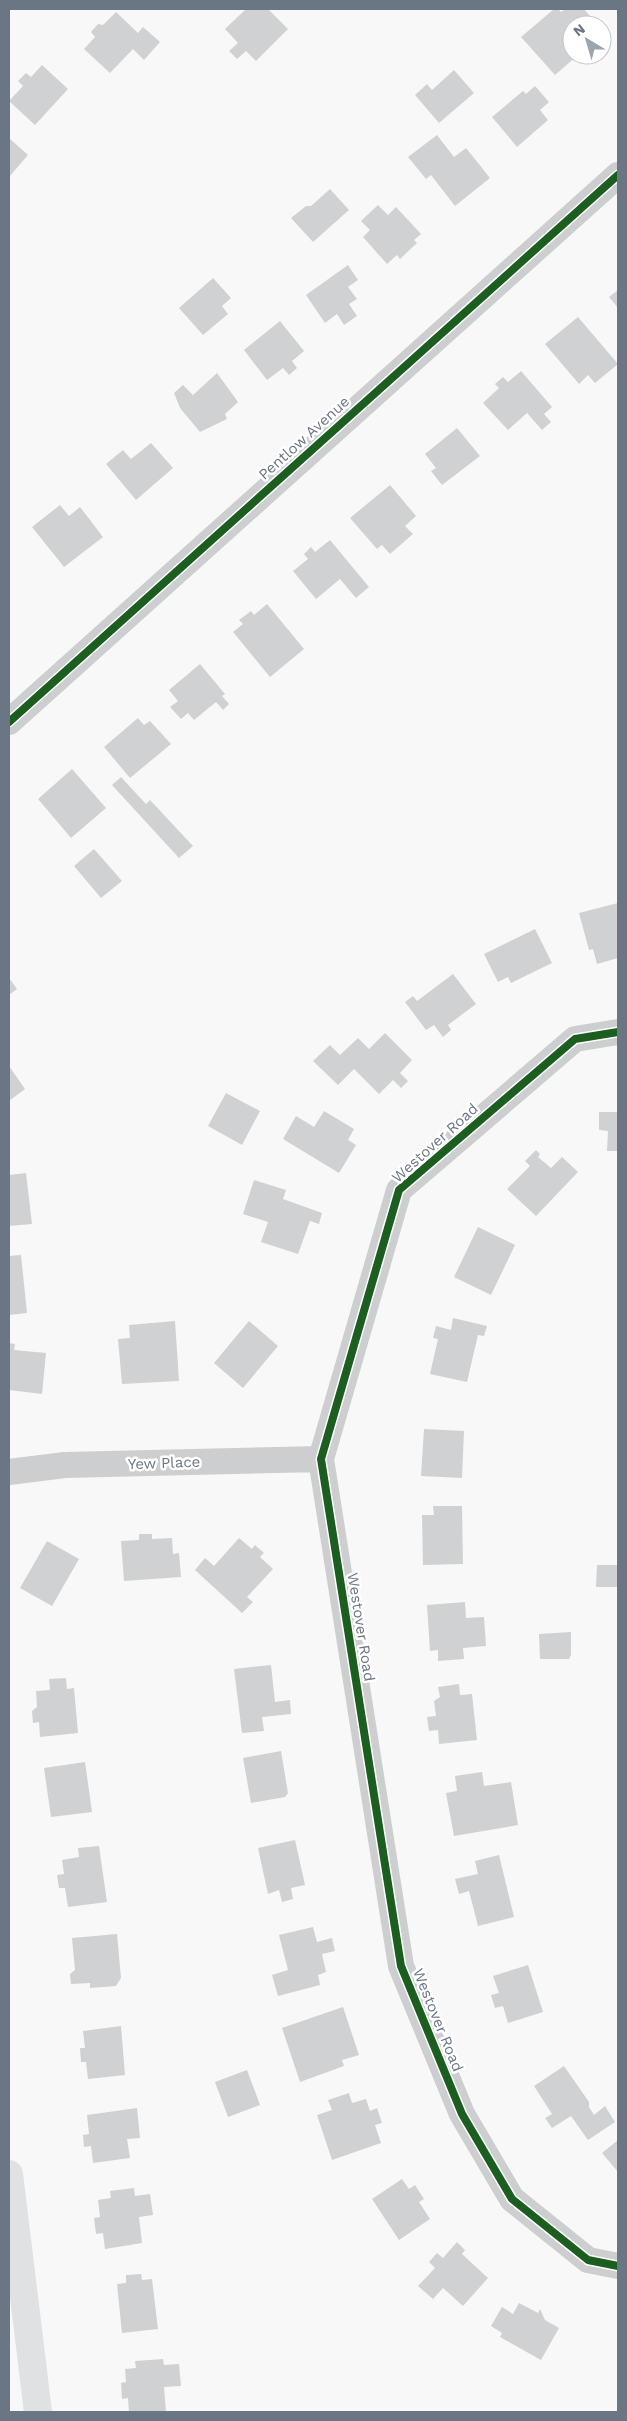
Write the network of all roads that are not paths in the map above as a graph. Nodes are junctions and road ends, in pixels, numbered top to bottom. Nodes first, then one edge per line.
1 (618, 174) edge
2 (9, 722) edge
3 (618, 1032) edge
4 (321, 1458) junction
5 (9, 1472) edge
6 (9, 2174) edge
7 (618, 2266) edge
8 (38, 2412) edge

1 - 2 street, Pentlow Avenue
3 - 4 street, Westover Road
4 - 5 street, Yew Place
4 - 7 street, Westover Road
6 - 8 main road

